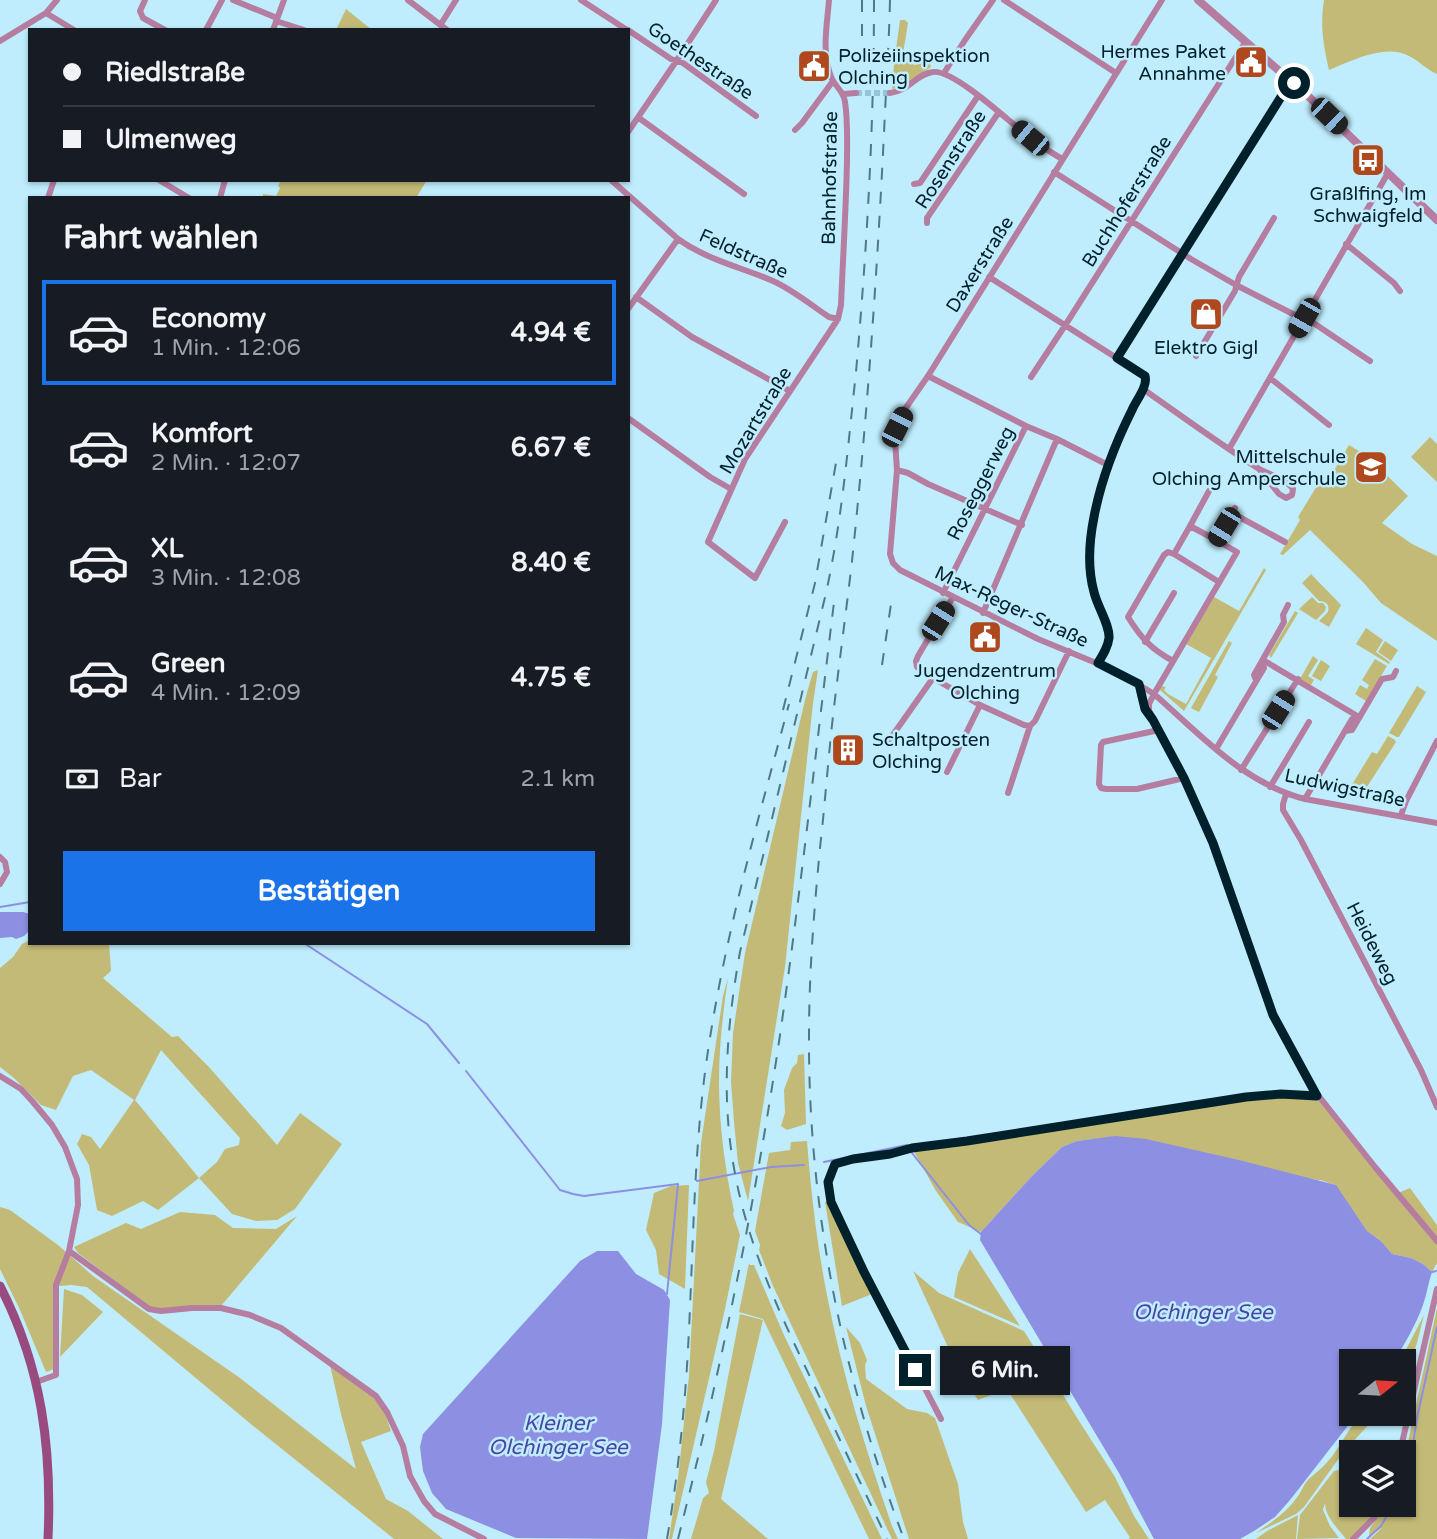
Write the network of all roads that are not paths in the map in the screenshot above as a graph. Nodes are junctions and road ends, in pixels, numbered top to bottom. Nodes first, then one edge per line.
1 (57, 0) edge
2 (145, 0) edge
3 (222, 0) edge
4 (233, 0) edge
5 (284, 0) edge
6 (408, 0) edge
7 (456, 0) edge
8 (581, 0) edge
9 (716, 0) edge
10 (829, 0) edge
11 (993, 0) edge
12 (1004, 0) edge
13 (1162, 0) edge
14 (1198, 0) edge
15 (46, 13) junction
16 (277, 20) junction
17 (441, 24) junction
18 (71, 28) edge
19 (161, 28) edge
20 (207, 28) edge
21 (274, 28) edge
22 (299, 28) edge
23 (445, 28) edge
24 (625, 28) edge
25 (630, 31) edge
26 (0, 41) edge
27 (1245, 41) junction
28 (677, 60) junction
29 (944, 73) junction
30 (1116, 73) junction
31 (832, 80) junction
32 (1291, 81) junction
33 (856, 93) tunnel mouth
34 (890, 93) tunnel mouth
35 (843, 94) junction
36 (978, 96) junction
37 (999, 112) junction
38 (756, 116) dead end
39 (639, 118) junction
40 (630, 129) edge
41 (795, 130) dead end
42 (1062, 159) junction
43 (1054, 172) junction
44 (1388, 173) junction
45 (162, 182) edge
46 (613, 182) edge
47 (914, 184) dead end
48 (744, 194) dead end
49 (185, 196) edge
50 (629, 196) edge
51 (630, 197) edge
52 (1274, 218) dead end
53 (1437, 220) edge
54 (1130, 221) junction
55 (927, 223) dead end
56 (678, 239) junction
57 (1346, 244) junction
58 (1182, 254) junction
59 (989, 277) junction
60 (1236, 285) junction
61 (1400, 291) dead end
62 (636, 297) junction
63 (630, 306) edge
64 (1304, 318) junction
65 (838, 319) junction
66 (1066, 325) junction
67 (1196, 356) dead end
68 (1117, 358) junction
69 (1370, 361) dead end
70 (928, 376) junction
71 (1031, 377) dead end
72 (1270, 378) junction
73 (1145, 385) junction
74 (790, 391) junction
75 (630, 419) edge
76 (1329, 425) dead end
77 (1026, 426) junction
78 (1057, 439) junction
79 (1229, 449) junction
80 (1108, 465) junction
81 (1259, 469) junction
82 (897, 470) junction
83 (731, 489) junction
84 (1209, 491) dead end
85 (984, 509) junction
86 (785, 522) dead end
87 (1022, 525) junction
88 (1190, 526) junction
89 (1216, 540) junction
90 (1285, 542) dead end
91 (1174, 554) junction
92 (894, 566) joint
93 (1219, 582) junction
94 (943, 593) junction
95 (1174, 593) dead end
96 (953, 597) junction
97 (1288, 604) dead end
98 (984, 613) junction
99 (1145, 642) junction
100 (1069, 651) junction
101 (1173, 661) junction
102 (1263, 661) junction
103 (1098, 663) junction
104 (1396, 671) dead end
105 (933, 678) junction
106 (1298, 679) junction
107 (1139, 684) junction
108 (1154, 694) junction
109 (980, 705) junction
110 (1358, 718) junction
111 (1153, 720) junction
112 (1309, 722) dead end
113 (1030, 726) junction
114 (1159, 730) junction
115 (890, 739) dead end
116 (1437, 741) edge
117 (1216, 749) junction
118 (1241, 770) junction
119 (947, 772) dead end
120 (1184, 778) junction
121 (1270, 787) junction
122 (1008, 793) dead end
123 (1286, 794) junction
124 (1305, 799) junction
125 (1401, 815) junction
126 (1436, 820) edge
127 (0, 857) edge
128 (0, 884) edge
129 (0, 1076) edge
130 (1317, 1096) junction
131 (1437, 1107) edge
132 (1437, 1241) edge
133 (69, 1251) junction
134 (1, 1289) edge
135 (1437, 1289) edge
136 (36, 1382) junction
137 (941, 1419) dead end
138 (1403, 1440) edge
139 (1375, 1517) edge
140 (48, 1539) edge
141 (484, 1539) edge
142 (1353, 1539) edge

1 - 15 street
2 - 19 street
3 - 20 street
4 - 16 street
5 - 16 street
6 - 17 street
7 - 17 street
8 - 24 street, Goethestraße
9 - 28 street
10 - 31 street, Bahnhofstraße
11 - 29 street
12 - 30 street
13 - 30 street, Daxerstraße
14 - 27 street
15 - 18 street
15 - 26 street
16 - 21 street
16 - 22 street
17 - 23 street
25 - 28 street, Goethestraße
27 - 32 street
27 - 54 street, Buchhoferstraße
28 - 38 street, Goethestraße
28 - 39 street
29 - 34 street
29 - 36 street
30 - 42 street, Daxerstraße
31 - 35 street, Bahnhofstraße
31 - 41 street
32 - 44 street
32 - 58 street
33 - 35 street
35 - 65 street, Bahnhofstraße
36 - 37 street
36 - 47 street
37 - 42 street
37 - 55 street, Rosenstraße
39 - 40 street
39 - 48 street
42 - 43 street, Daxerstraße
43 - 54 street
43 - 59 street, Daxerstraße
44 - 53 street
44 - 57 street
45 - 49 street
46 - 50 street, Feldstraße
51 - 56 street, Feldstraße
52 - 60 street
54 - 58 street
54 - 66 street, Buchhoferstraße
56 - 62 street
56 - 65 street, Feldstraße
57 - 61 street
57 - 64 street
58 - 60 street
58 - 68 street
59 - 66 street
59 - 70 street, Daxerstraße
60 - 64 street
60 - 67 street
62 - 63 street
62 - 74 street
64 - 69 street
64 - 72 street
65 - 74 street, Mozartstraße
66 - 68 street
66 - 71 street, Buchhoferstraße
68 - 73 street
70 - 77 street
70 - 82 street, Daxerstraße
72 - 76 street
72 - 79 street
73 - 79 street
73 - 80 street
74 - 83 street, Mozartstraße
75 - 83 street
77 - 78 street
77 - 85 street, Roseggerweg
78 - 80 street
78 - 87 street
79 - 81 street
80 - 103 street
81 - 81 street
82 - 85 street
82 - 92 street, Daxerstraße
83 - 86 street, Mozartstraße
84 - 88 street
85 - 87 street
85 - 94 street, Roseggerweg
87 - 98 street
88 - 89 street
88 - 91 street
89 - 90 street
89 - 93 street
91 - 93 street
91 - 99 street
92 - 94 street, Max-Reger-Straße
93 - 101 street
94 - 96 street, Max-Reger-Straße
95 - 99 street
96 - 98 street, Max-Reger-Straße
96 - 105 street
97 - 102 street
98 - 100 street, Max-Reger-Straße
99 - 101 street
100 - 103 street, Max-Reger-Straße
100 - 113 street
101 - 108 street
102 - 106 street
102 - 117 street
103 - 107 street, Max-Reger-Straße
104 - 110 street
105 - 109 street
105 - 115 street
106 - 110 street
106 - 118 street
107 - 108 street, Max-Reger-Straße
107 - 111 street
108 - 111 street
108 - 117 street, Ludwigstraße
109 - 113 street
109 - 119 street
110 - 124 street
111 - 114 street
112 - 121 street
113 - 122 street
114 - 120 street
114 - 120 street
116 - 125 street
117 - 118 street, Ludwigstraße
118 - 121 street, Ludwigstraße
120 - 130 street
121 - 123 street, Ludwigstraße
123 - 124 street, Ludwigstraße
123 - 131 street, Heideweg
124 - 125 street, Ludwigstraße
125 - 126 street, Ludwigstraße
127 - 128 street
129 - 133 street
130 - 132 street
130 - 137 street
133 - 136 street
133 - 141 street
134 - 136 main road
135 - 138 street
136 - 140 main road
139 - 142 street

